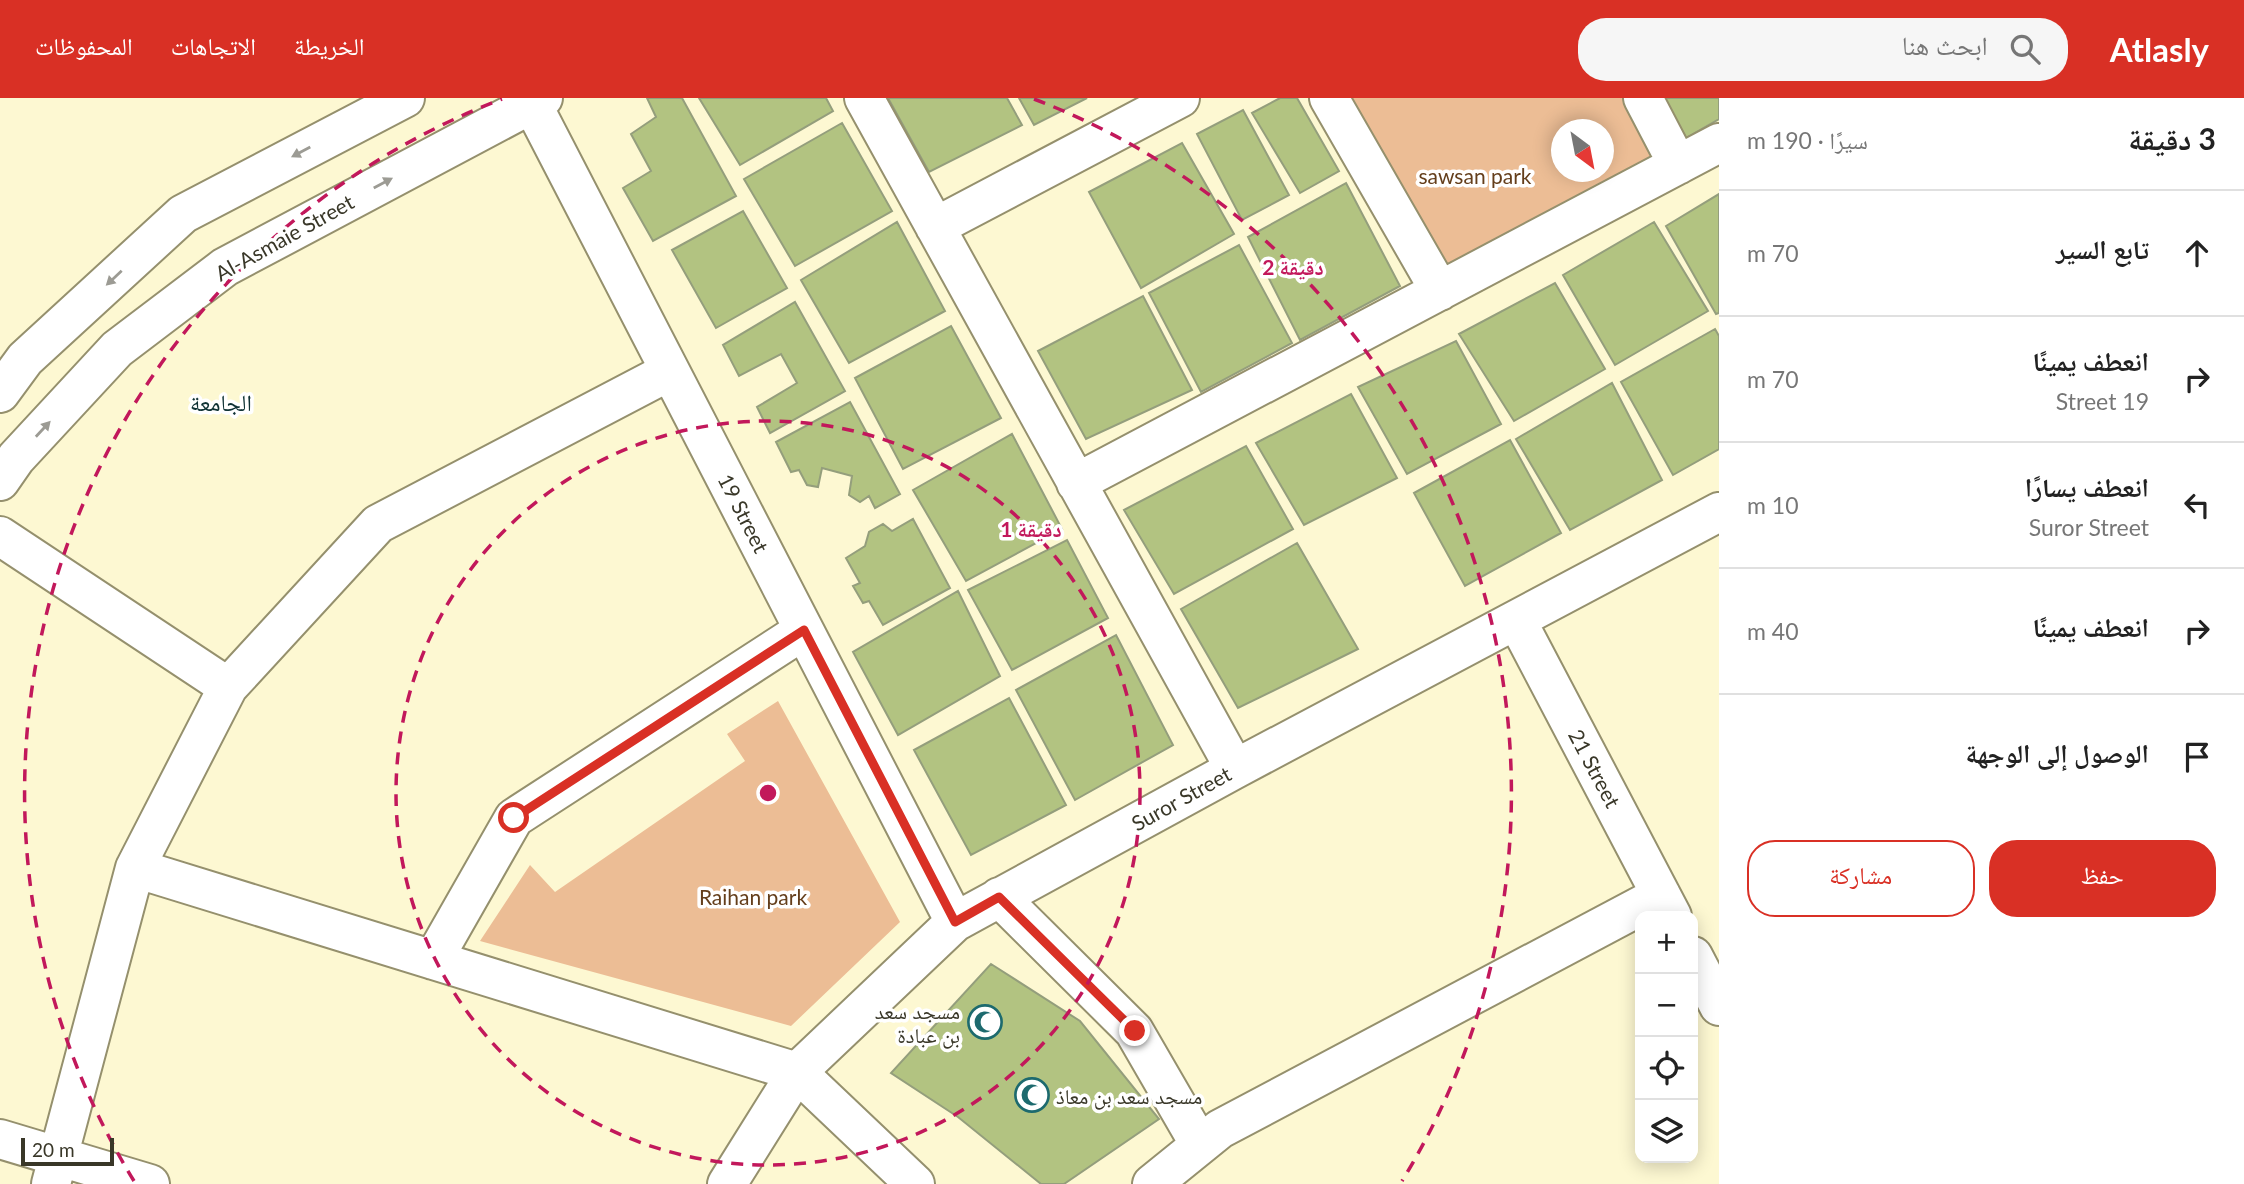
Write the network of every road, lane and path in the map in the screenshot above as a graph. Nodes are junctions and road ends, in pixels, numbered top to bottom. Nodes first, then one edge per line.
1 (405, 98) edge
2 (864, 98) edge
3 (1180, 98) edge
4 (1329, 98) edge
5 (1643, 98) edge
6 (538, 101) edge
7 (1719, 144) edge
8 (1678, 165) junction
9 (935, 228) junction
10 (1440, 291) junction
11 (670, 371) junction
12 (0, 393) edge
13 (0, 481) edge
14 (1076, 483) junction
15 (1719, 512) edge
16 (0, 536) edge
17 (1517, 621) junction
18 (804, 630) junction
19 (228, 687) junction
20 (1235, 769) junction
21 (135, 868) junction
22 (999, 897) junction
23 (1666, 906) edge
24 (955, 922) junction
25 (433, 960) junction
26 (1698, 966) edge
27 (1719, 1006) edge
28 (797, 1072) junction
29 (0, 1139) edge
30 (1200, 1145) junction
31 (55, 1170) edge
32 (150, 1184) edge
33 (727, 1184) edge
34 (915, 1184) edge
35 (1152, 1184) edge

1 -> 12 street
2 - 9 street
3 - 9 street
4 - 10 street
5 - 8 street
6 - 11 street, 19 Street
13 -> 6 street, Al-Asmaie Street
7 - 8 street
8 - 10 street
9 - 14 street
10 - 14 street
11 - 18 street, 19 Street
11 - 19 street
14 - 20 street
15 - 17 street, Suror Street
16 - 19 street
17 - 20 street, Suror Street
17 - 23 street, 21 Street
18 - 24 street, 19 Street
18 - 25 street
19 - 21 street
20 - 22 street, Suror Street
21 - 25 street
21 - 31 street
22 - 24 street, Suror Street
22 - 30 street
23 - 30 street
24 - 28 street, Suror Street
25 - 28 street
26 - 27 street
28 - 33 street, Suror Street
28 - 34 street
29 - 31 street
30 - 35 street
31 - 32 street

